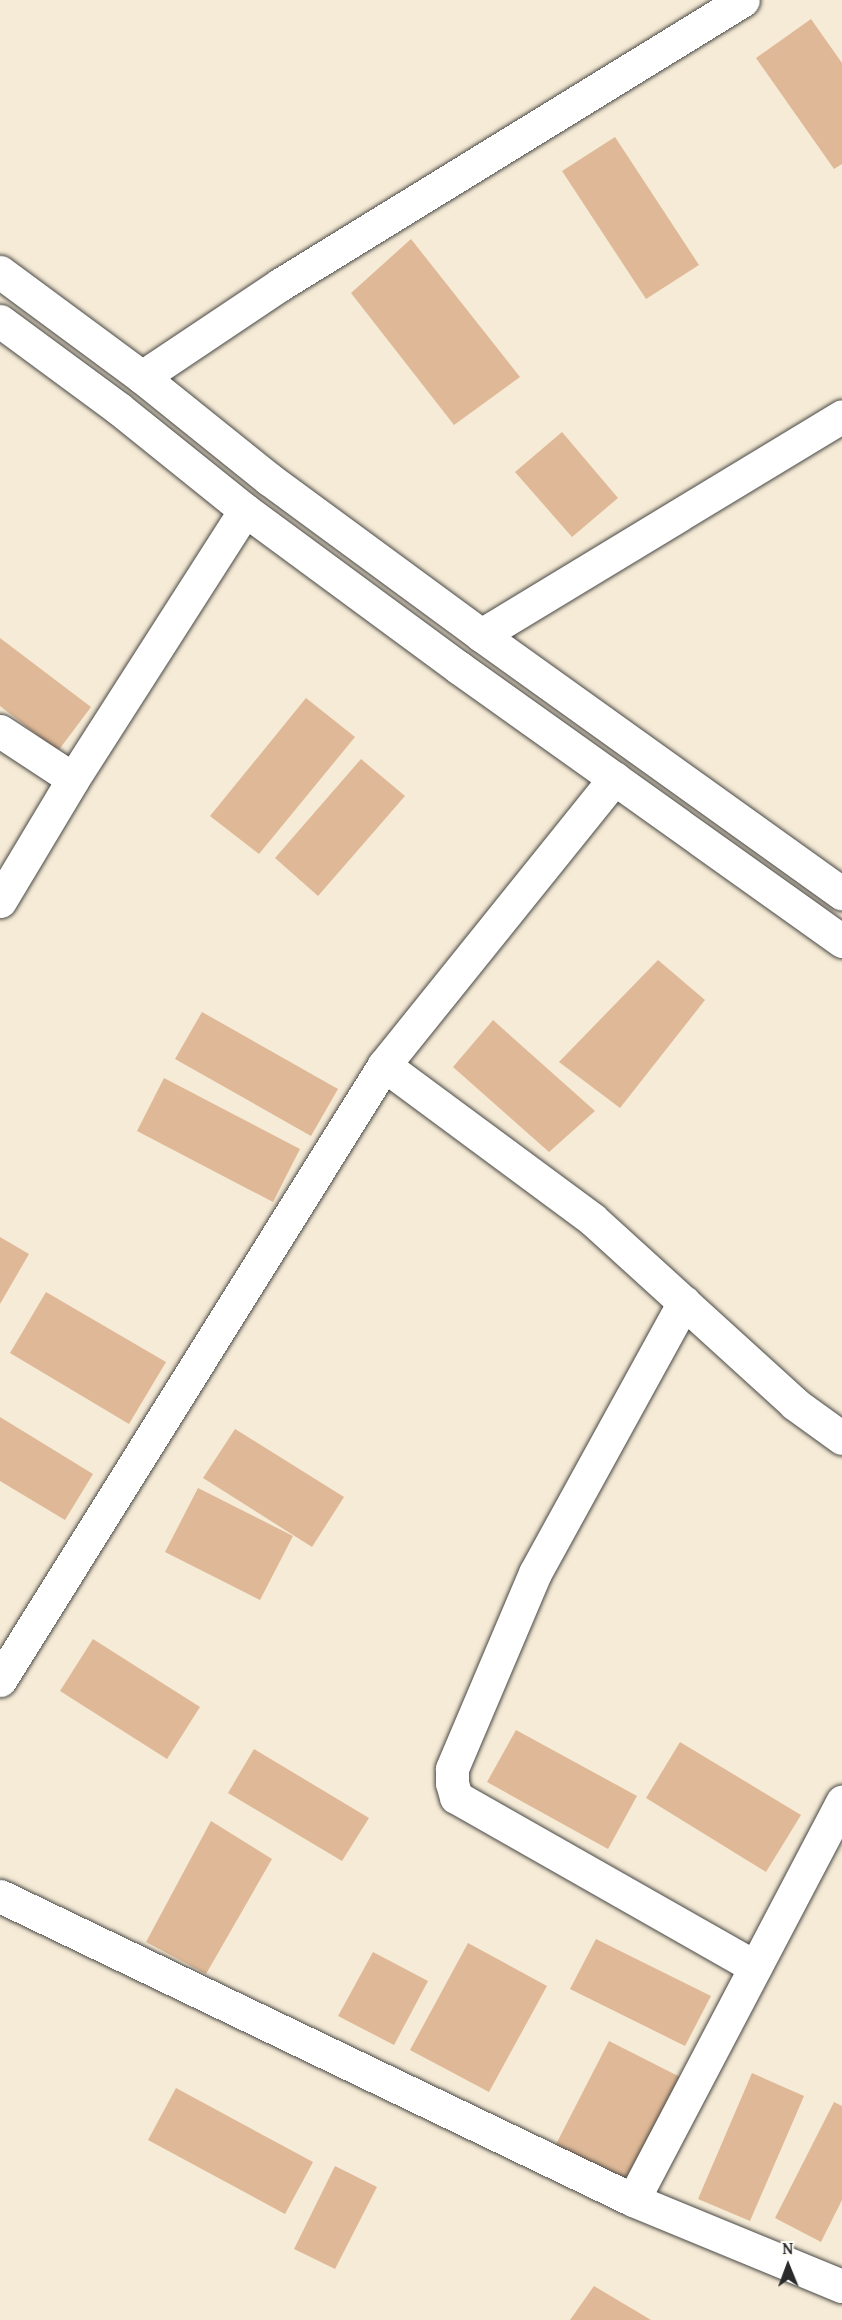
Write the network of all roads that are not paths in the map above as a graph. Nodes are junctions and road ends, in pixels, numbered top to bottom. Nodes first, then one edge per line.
1 (743, 0) edge
2 (0, 272) edge
3 (0, 321) edge
4 (142, 377) junction
5 (842, 416) edge
6 (245, 510) junction
7 (481, 635) junction
8 (0, 731) edge
9 (615, 778) junction
10 (73, 779) junction
11 (842, 893) edge
12 (0, 901) edge
13 (842, 941) edge
14 (384, 1065) junction
15 (684, 1302) junction
16 (842, 1438) edge
17 (0, 1680) edge
18 (842, 1802) edge
19 (0, 1896) edge
20 (755, 1967) junction
21 (633, 2200) junction
22 (842, 2286) edge

1 - 4 street
2 - 4 street
3 - 6 street
4 - 7 street
5 - 7 street
6 - 9 street
6 - 10 street
7 - 11 street
8 - 10 street
9 - 13 street
9 - 14 street
10 - 12 street
14 - 15 street
14 - 17 street
15 - 16 street
15 - 20 street
18 - 20 street
19 - 21 street
20 - 21 street
21 - 22 street

